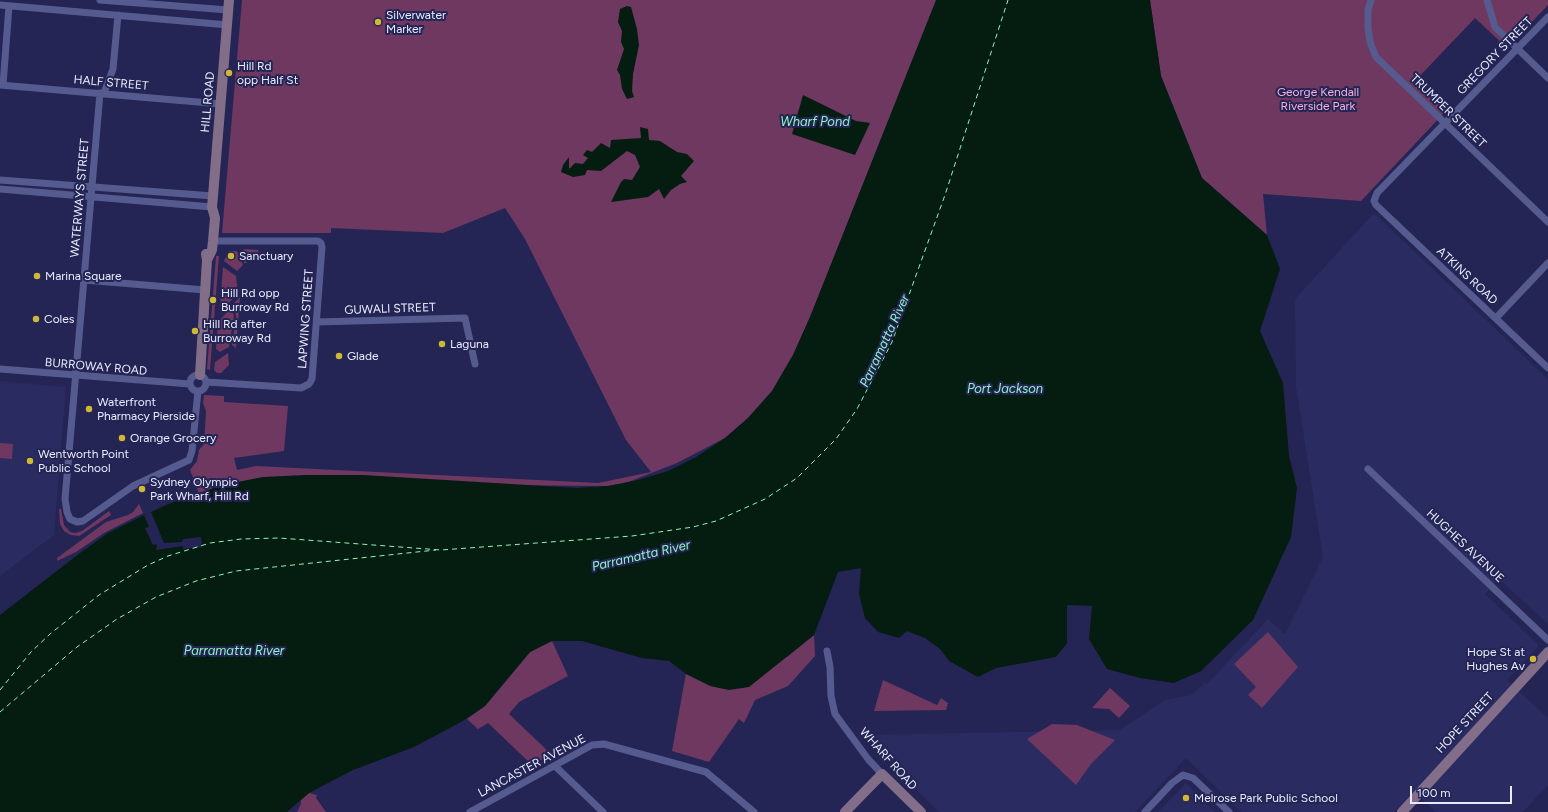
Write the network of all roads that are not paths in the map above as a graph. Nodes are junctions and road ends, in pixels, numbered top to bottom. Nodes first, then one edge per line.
1 (100, 0) edge
2 (1372, 0) edge
3 (1487, 0) edge
4 (119, 1) edge
5 (0, 5) edge
6 (229, 5) edge
7 (9, 6) junction
8 (118, 15) junction
9 (1548, 17) edge
10 (228, 25) junction
11 (1518, 49) junction
12 (1548, 78) edge
13 (1, 85) edge
14 (102, 93) junction
15 (221, 104) junction
16 (1445, 123) junction
17 (0, 180) edge
18 (91, 187) junction
19 (0, 189) edge
20 (90, 196) junction
21 (1375, 197) joint
22 (213, 202) junction
23 (1548, 222) edge
24 (213, 241) junction
25 (207, 260) junction
26 (1548, 263) edge
27 (84, 280) junction
28 (205, 290) junction
29 (1496, 318) junction
30 (316, 322) junction
31 (475, 364) dead end
32 (1548, 368) edge
33 (0, 369) edge
34 (76, 376) junction
35 (203, 379) junction
36 (190, 384) junction
37 (198, 391) junction
38 (1368, 469) dead end
39 (1548, 640) edge
40 (827, 651) dead end
41 (1548, 652) edge
42 (555, 766) junction
43 (882, 774) junction
44 (470, 812) edge
45 (603, 812) edge
46 (754, 812) edge
47 (845, 812) edge
48 (921, 812) edge
49 (1145, 812) edge
50 (1229, 812) edge
51 (1402, 812) edge

1 - 4 street
2 - 16 street, TRUMPER STREET
3 - 11 street
4 - 6 street
5 - 7 street
6 - 10 street, HILL ROAD
7 - 8 street
7 - 13 street
8 - 10 street
8 - 14 street, WATERWAYS STREET
9 - 11 street, GREGORY STREET
10 - 15 street, HILL ROAD
11 - 12 street
11 - 16 street, GREGORY STREET
13 - 14 street, HALF STREET
14 - 15 street, HALF STREET
14 - 18 street, WATERWAYS STREET
15 - 22 street, HILL ROAD
16 - 21 street, GREGORY STREET
16 - 23 street, TRUMPER STREET
17 - 18 street
18 - 20 street, WATERWAYS STREET
18 - 22 street
19 - 20 street
20 - 22 street
20 - 27 street, WATERWAYS STREET
21 - 29 street, ATKINS ROAD
22 - 24 street, HILL ROAD
22 - 25 street, HILL ROAD
24 - 25 street, HILL ROAD
24 - 30 street, LAPWING STREET
25 - 28 street, HILL ROAD
26 - 29 street
27 - 28 street
27 - 34 street, WATERWAYS STREET
28 - 35 street, HILL ROAD
29 - 32 street, ATKINS ROAD
30 - 31 street, GUWALI STREET
30 - 35 street, LAPWING STREET
33 - 34 street, BURROWAY ROAD
34 - 36 street, BURROWAY ROAD
34 - 37 street, WATERWAYS STREET
35 - 36 street
35 - 37 street
36 - 37 street
38 - 39 street, HUGHES AVENUE
40 - 43 street, WHARF ROAD
41 - 51 street, HOPE STREET
42 - 44 street, LANCASTER AVENUE
42 - 45 street
42 - 46 street, LANCASTER AVENUE
43 - 47 street
43 - 48 street, WHARF ROAD
49 - 50 street

